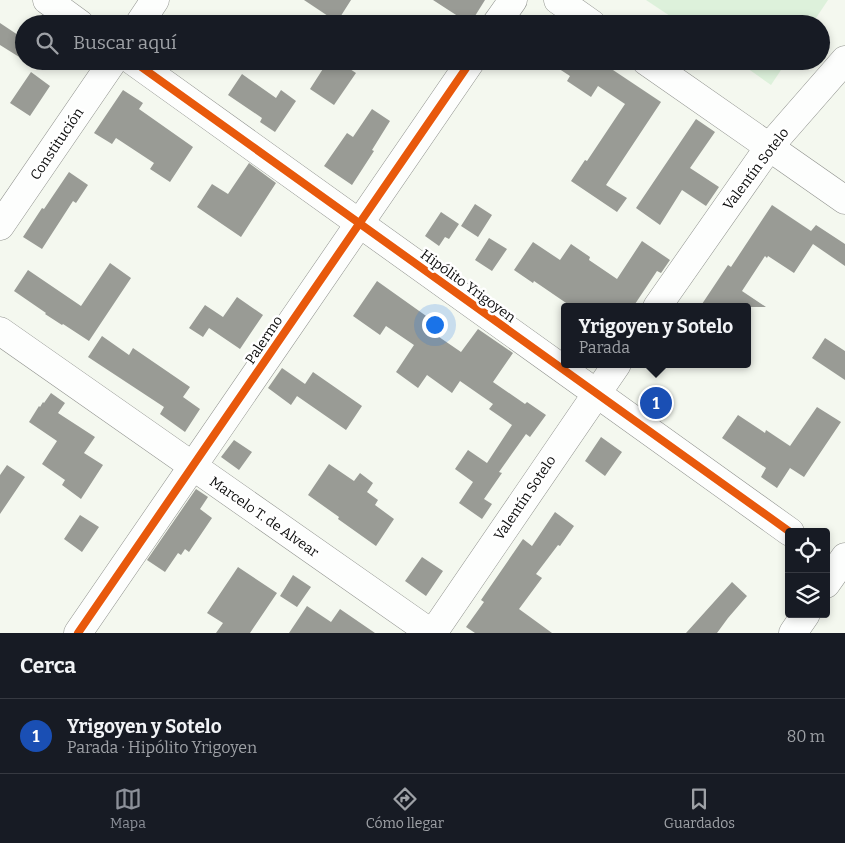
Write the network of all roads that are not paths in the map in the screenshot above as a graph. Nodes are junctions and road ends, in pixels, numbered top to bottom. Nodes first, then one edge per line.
1 (47, 0) edge
2 (155, 0) edge
3 (513, 0) edge
4 (558, 0) edge
5 (68, 15) edge
6 (145, 15) edge
7 (502, 15) edge
8 (579, 15) edge
9 (845, 60) edge
10 (107, 70) edge
11 (146, 70) edge
12 (465, 70) edge
13 (659, 70) edge
14 (769, 147) junction
15 (845, 200) edge
16 (359, 223) junction
17 (0, 226) edge
18 (660, 303) edge
19 (0, 331) edge
20 (614, 368) edge
21 (596, 394) junction
22 (192, 466) junction
23 (785, 528) edge
24 (803, 618) edge
25 (78, 633) edge
26 (432, 633) edge
27 (793, 633) edge

1 - 5 street
2 - 6 street
3 - 7 street
4 - 8 street
9 - 14 street, Valentín Sotelo
10 - 17 street, Constitución
11 - 16 street, Hipólito Yrigoyen
12 - 16 street, Palermo
13 - 14 street
14 - 15 street
14 - 18 street, Valentín Sotelo
16 - 21 street, Hipólito Yrigoyen
16 - 22 street, Palermo
19 - 22 street, Marcelo T. de Alvear
20 - 21 street, Valentín Sotelo
21 - 23 street, Hipólito Yrigoyen
21 - 26 street, Valentín Sotelo
22 - 25 street, Palermo
22 - 26 street, Marcelo T. de Alvear
24 - 27 street

